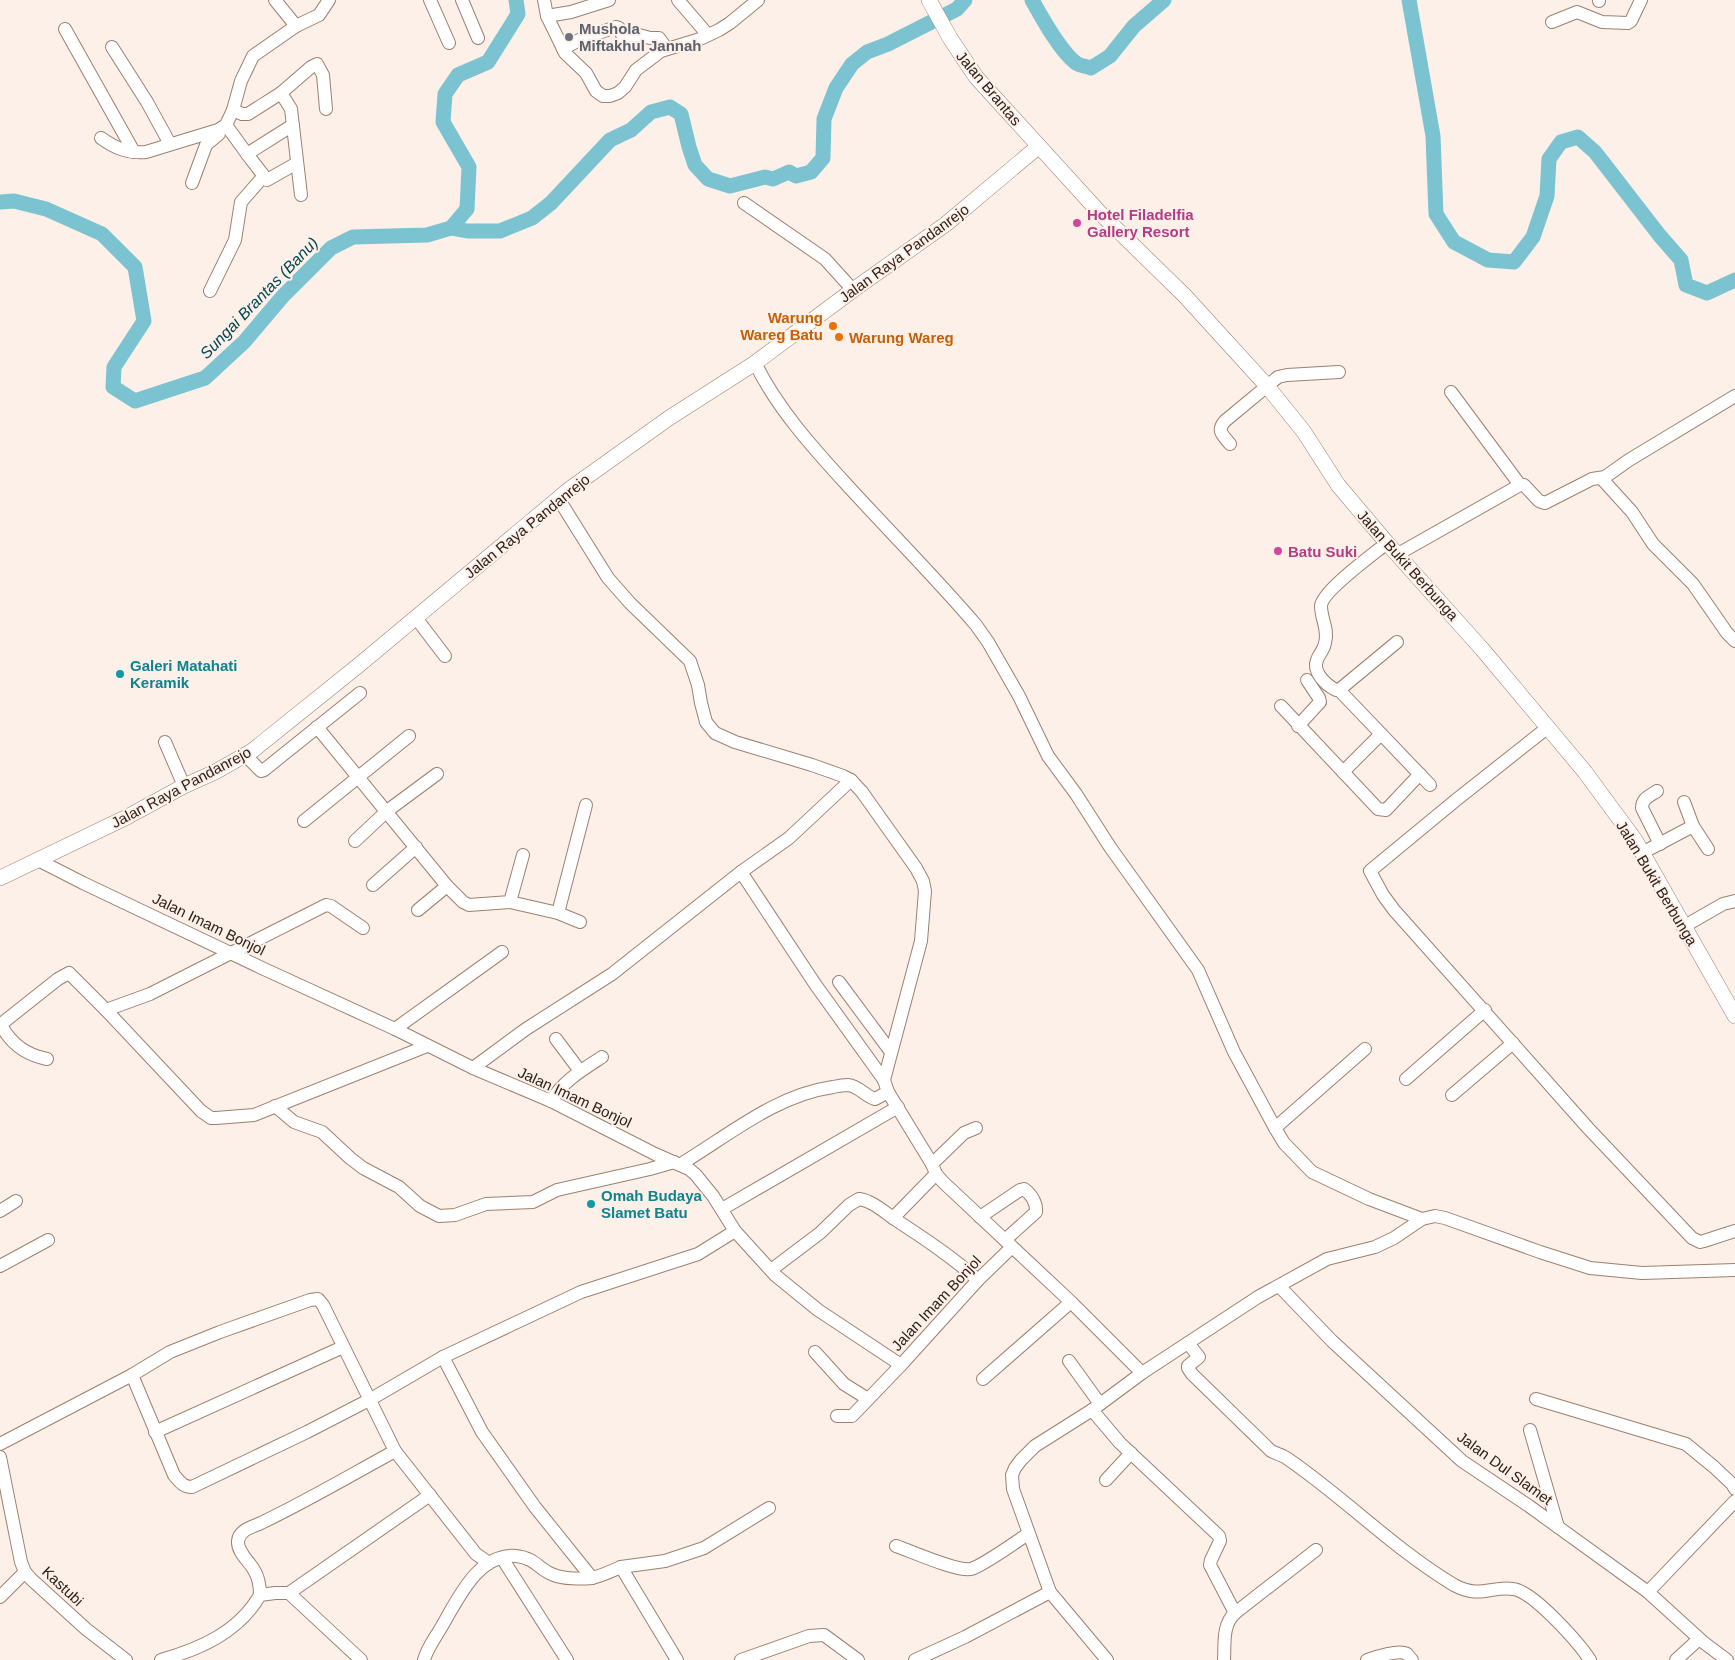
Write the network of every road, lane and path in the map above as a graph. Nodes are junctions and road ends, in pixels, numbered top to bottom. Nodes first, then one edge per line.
1 (275, 0) edge
2 (329, 0) edge
3 (430, 0) edge
4 (462, 0) edge
5 (544, 0) edge
6 (609, 0) edge
7 (678, 0) edge
8 (758, 0) edge
9 (1641, 0) edge
10 (932, 6) edge
11 (547, 16) junction
12 (1552, 22) dead end
13 (296, 26) junction
14 (65, 29) dead end
15 (708, 35) junction
16 (478, 38) dead end
17 (449, 43) dead end
18 (112, 47) dead end
19 (667, 48) junction
20 (563, 49) junction
21 (280, 93) junction
22 (326, 109) dead end
23 (233, 110) junction
24 (293, 125) junction
25 (225, 126) junction
26 (101, 138) dead end
27 (170, 144) junction
28 (1039, 146) junction
29 (134, 152) junction
30 (247, 154) junction
31 (297, 164) junction
32 (263, 177) junction
33 (192, 183) dead end
34 (301, 195) dead end
35 (744, 203) dead end
36 (853, 290) junction
37 (210, 291) dead end
38 (755, 363) junction
39 (1338, 372) dead end
40 (1267, 386) junction
41 (1451, 392) dead end
42 (1735, 396) edge
43 (1230, 444) dead end
44 (1602, 479) junction
45 (1520, 485) junction
46 (558, 498) junction
47 (1387, 543) junction
48 (1398, 554) junction
49 (416, 618) junction
50 (1735, 641) edge
51 (1397, 642) dead end
52 (445, 656) dead end
53 (1307, 680) dead end
54 (1340, 690) junction
55 (360, 693) dead end
56 (1281, 706) dead end
57 (1298, 726) junction
58 (318, 727) junction
59 (1547, 728) junction
60 (1382, 734) junction
61 (409, 736) dead end
62 (166, 742) dead end
63 (245, 755) junction
64 (1343, 772) junction
65 (436, 774) dead end
66 (1420, 774) junction
67 (358, 776) junction
68 (851, 780) junction
69 (1430, 784) dead end
70 (184, 786) junction
71 (1657, 791) dead end
72 (1684, 802) dead end
73 (586, 806) dead end
74 (387, 811) junction
75 (304, 821) dead end
76 (1693, 826) junction
77 (355, 841) dead end
78 (1660, 844) junction
79 (416, 847) junction
80 (1708, 849) dead end
81 (1642, 853) junction
82 (524, 854) dead end
83 (38, 860) junction
84 (741, 872) junction
85 (0, 878) edge
86 (373, 884) dead end
87 (447, 886) junction
88 (1735, 901) edge
89 (510, 902) junction
90 (418, 910) dead end
91 (558, 914) junction
92 (580, 922) dead end
93 (1683, 927) junction
94 (363, 928) dead end
95 (502, 952) dead end
96 (231, 953) junction
97 (839, 982) dead end
98 (106, 1010) junction
99 (1485, 1010) junction
100 (1735, 1016) edge
101 (0, 1025) edge
102 (394, 1029) junction
103 (556, 1038) dead end
104 (1514, 1043) junction
105 (427, 1046) junction
106 (1365, 1049) dead end
107 (892, 1052) junction
108 (602, 1058) dead end
109 (47, 1059) dead end
110 (473, 1068) junction
111 (580, 1071) junction
112 (1406, 1080) dead end
113 (886, 1086) junction
114 (1452, 1095) dead end
115 (551, 1101) junction
116 (275, 1106) junction
117 (898, 1107) junction
118 (976, 1128) dead end
119 (1274, 1128) junction
120 (677, 1163) junction
121 (934, 1169) junction
122 (16, 1201) dead end
123 (722, 1209) junction
124 (0, 1211) edge
125 (980, 1217) junction
126 (893, 1218) junction
127 (1422, 1219) junction
128 (735, 1231) junction
129 (1735, 1231) edge
130 (48, 1240) dead end
131 (1009, 1244) junction
132 (0, 1266) edge
133 (771, 1270) junction
134 (1735, 1270) edge
135 (978, 1280) junction
136 (1268, 1292) junction
137 (1071, 1302) junction
138 (343, 1347) junction
139 (1192, 1347) junction
140 (815, 1352) dead end
141 (443, 1357) junction
142 (1069, 1361) dead end
143 (901, 1364) junction
144 (1142, 1373) junction
145 (132, 1375) junction
146 (983, 1379) dead end
147 (371, 1399) junction
148 (1536, 1399) dead end
149 (868, 1400) junction
150 (1097, 1412) junction
151 (837, 1416) dead end
152 (1530, 1430) dead end
153 (155, 1432) junction
154 (0, 1444) edge
155 (396, 1451) junction
156 (1131, 1453) junction
157 (0, 1457) edge
158 (1106, 1480) dead end
159 (2, 1483) edge
160 (1735, 1489) edge
161 (430, 1496) junction
162 (1735, 1501) edge
163 (769, 1508) dead end
164 (1558, 1527) junction
165 (1028, 1534) junction
166 (896, 1546) dead end
167 (1316, 1550) dead end
168 (502, 1558) junction
169 (489, 1563) junction
170 (621, 1568) junction
171 (24, 1572) junction
172 (592, 1578) junction
173 (1050, 1592) junction
174 (1648, 1592) junction
175 (290, 1593) junction
176 (0, 1596) edge
177 (260, 1596) junction
178 (1235, 1613) junction
179 (1699, 1639) junction
180 (747, 1659) edge
181 (126, 1660) edge
182 (162, 1660) edge
183 (361, 1660) edge
184 (424, 1660) edge
185 (567, 1660) edge
186 (677, 1660) edge
187 (858, 1660) edge
188 (915, 1660) edge
189 (1107, 1660) edge
190 (1224, 1660) edge
191 (1367, 1660) edge
192 (1412, 1660) edge
193 (1590, 1660) edge
194 (1676, 1660) edge
195 (1727, 1660) edge

1 - 13 street
2 - 13 street
3 - 17 street
4 - 16 street
5 - 11 street
6 - 11 street
7 - 15 street
8 - 15 street
9 - 12 street
10 - 28 main road, Jalan Brantas
11 - 20 street
13 - 23 street
14 - 29 street
15 - 19 street
18 - 27 street
19 - 20 street
19 - 20 street
21 - 22 street
21 - 23 street
21 - 24 street
23 - 25 street
24 - 30 street
24 - 31 street
25 - 27 street
25 - 30 street
25 - 33 street
26 - 29 street
27 - 29 street
28 - 36 main road, Jalan Raya Pandanrejo
28 - 40 main road, Jalan Bukit Berbunga
30 - 32 street
31 - 32 street
31 - 34 street
32 - 37 street
35 - 36 street
36 - 38 main road, Jalan Raya Pandanrejo
38 - 46 main road, Jalan Raya Pandanrejo
38 - 119 street
39 - 40 street
40 - 43 street
40 - 47 main road, Jalan Bukit Berbunga
41 - 45 street
42 - 44 street
44 - 45 street
44 - 50 street
45 - 48 street
46 - 49 main road, Jalan Raya Pandanrejo
46 - 68 street
47 - 48 main road, Jalan Bukit Berbunga
47 - 54 street
48 - 59 main road, Jalan Bukit Berbunga
49 - 52 street
49 - 63 main road, Jalan Raya Pandanrejo
51 - 54 street
53 - 57 street
54 - 60 street
55 - 58 street
56 - 57 street
57 - 64 street
58 - 63 street
58 - 67 street
59 - 81 main road, Jalan Bukit Berbunga
59 - 99 street
60 - 64 street
60 - 66 street
61 - 67 street
62 - 70 street
63 - 70 main road, Jalan Raya Pandanrejo
64 - 66 street
65 - 74 street
66 - 69 street
67 - 74 street
67 - 75 street
68 - 84 street
68 - 107 street
70 - 83 main road, Jalan Raya Pandanrejo
71 - 78 street
72 - 76 street
73 - 91 street
74 - 77 street
74 - 79 street
76 - 78 street
76 - 80 street
78 - 81 street
79 - 86 street
79 - 87 street
81 - 93 main road, Jalan Bukit Berbunga
82 - 89 street
83 - 85 main road, Jalan Raya Pandanrejo
83 - 96 street, Jalan Imam Bonjol
84 - 110 street
84 - 113 street
87 - 89 street
87 - 90 street
88 - 93 street
89 - 91 street
91 - 92 street
93 - 100 main road, Jalan Bukit Berbunga
94 - 96 street
95 - 102 street
96 - 98 street
96 - 102 street, Jalan Imam Bonjol
97 - 107 street
98 - 101 street
98 - 116 street
99 - 104 street
99 - 112 street
101 - 109 street
102 - 105 street, Jalan Imam Bonjol
103 - 111 street
104 - 114 street
104 - 129 street
105 - 110 street, Jalan Imam Bonjol
105 - 116 street
106 - 119 street
107 - 113 street
108 - 111 street
110 - 115 street, Jalan Imam Bonjol
111 - 115 street
113 - 117 street
113 - 120 street
115 - 120 street, Jalan Imam Bonjol
116 - 120 street
117 - 121 street
117 - 123 street
118 - 121 street
119 - 127 street
120 - 123 street, Jalan Imam Bonjol
121 - 125 street
121 - 126 street
122 - 124 street
123 - 128 street, Jalan Imam Bonjol
125 - 131 street
125 - 131 street, Jalan Imam Bonjol
126 - 133 street
126 - 135 street
127 - 134 street
127 - 136 street
128 - 133 street, Jalan Imam Bonjol
128 - 141 street
130 - 132 street
131 - 135 street, Jalan Imam Bonjol
131 - 137 street
133 - 143 street, Jalan Imam Bonjol
135 - 143 street, Jalan Imam Bonjol
136 - 139 street
136 - 164 street, Jalan Dul Slamet
137 - 144 street
137 - 146 street
138 - 145 street
138 - 147 street
138 - 153 street
139 - 144 street
139 - 193 street
140 - 149 street
141 - 147 street
141 - 172 street
142 - 150 street
143 - 149 street
144 - 150 street
145 - 153 street
145 - 154 street
147 - 153 street
147 - 155 street
148 - 160 street
149 - 151 street
150 - 156 street
150 - 165 street
152 - 164 street
155 - 161 street
155 - 177 street
156 - 158 street
156 - 178 street
157 - 159 street, Kastubi
159 - 171 street, Kastubi
161 - 169 street
161 - 175 street
162 - 174 street
163 - 170 street
164 - 174 street, Jalan Dul Slamet
165 - 166 street
165 - 173 street
167 - 178 street
168 - 169 street
168 - 172 street
168 - 185 street
169 - 184 street
170 - 172 street
170 - 186 street
171 - 176 street
171 - 181 street, Kastubi
173 - 188 street
173 - 189 street
174 - 179 street, Jalan Dul Slamet
175 - 177 street
175 - 183 street
177 - 182 street
178 - 190 street
179 - 194 street
179 - 195 street, Jalan Dul Slamet
180 - 187 street
191 - 192 street

